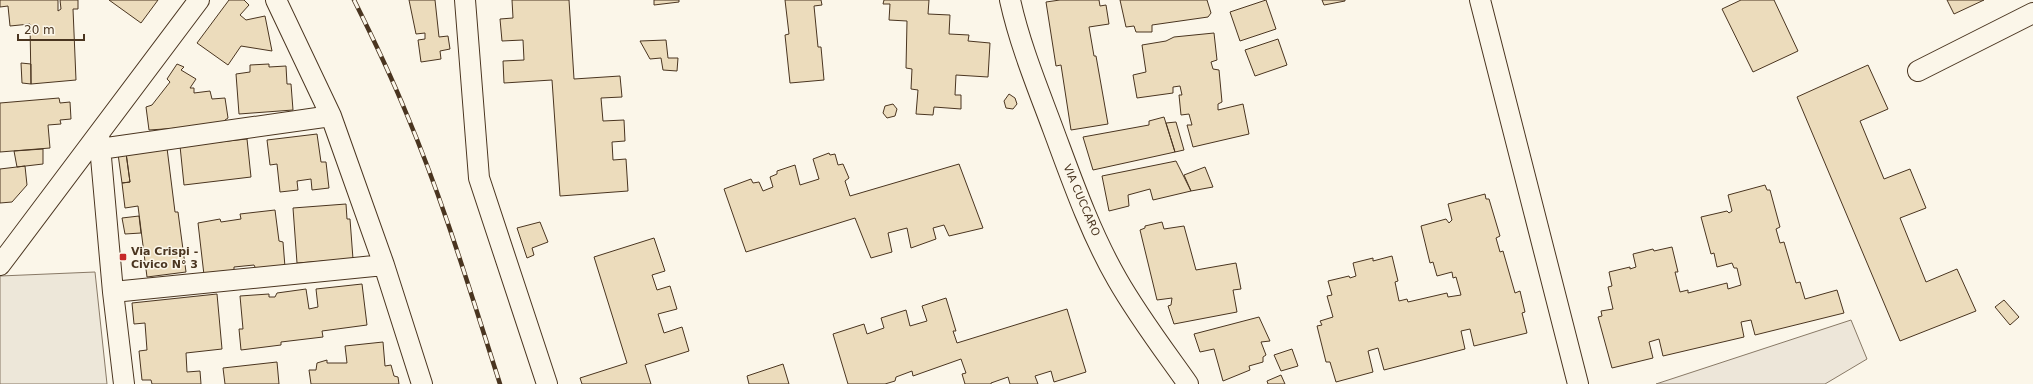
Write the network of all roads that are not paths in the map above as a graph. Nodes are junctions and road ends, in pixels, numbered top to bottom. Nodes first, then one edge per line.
1 (199, 0) edge
2 (276, 0) edge
3 (465, 0) edge
4 (1010, 0) edge
5 (1480, 0) edge
6 (2033, 13) edge
7 (1918, 71) dead end
8 (331, 116) junction
9 (99, 142) junction
10 (0, 265) edge
11 (384, 265) junction
12 (113, 292) junction
13 (124, 384) edge
14 (422, 384) edge
15 (547, 384) edge
16 (1188, 384) edge
17 (1578, 384) edge

1 - 9 street
2 - 8 street
3 - 15 street
4 - 16 street, VIA CUCCARO
5 - 17 street
6 - 7 street
8 - 9 street
8 - 11 street
9 - 10 street
9 - 12 street
11 - 12 street
11 - 14 street
12 - 13 street

